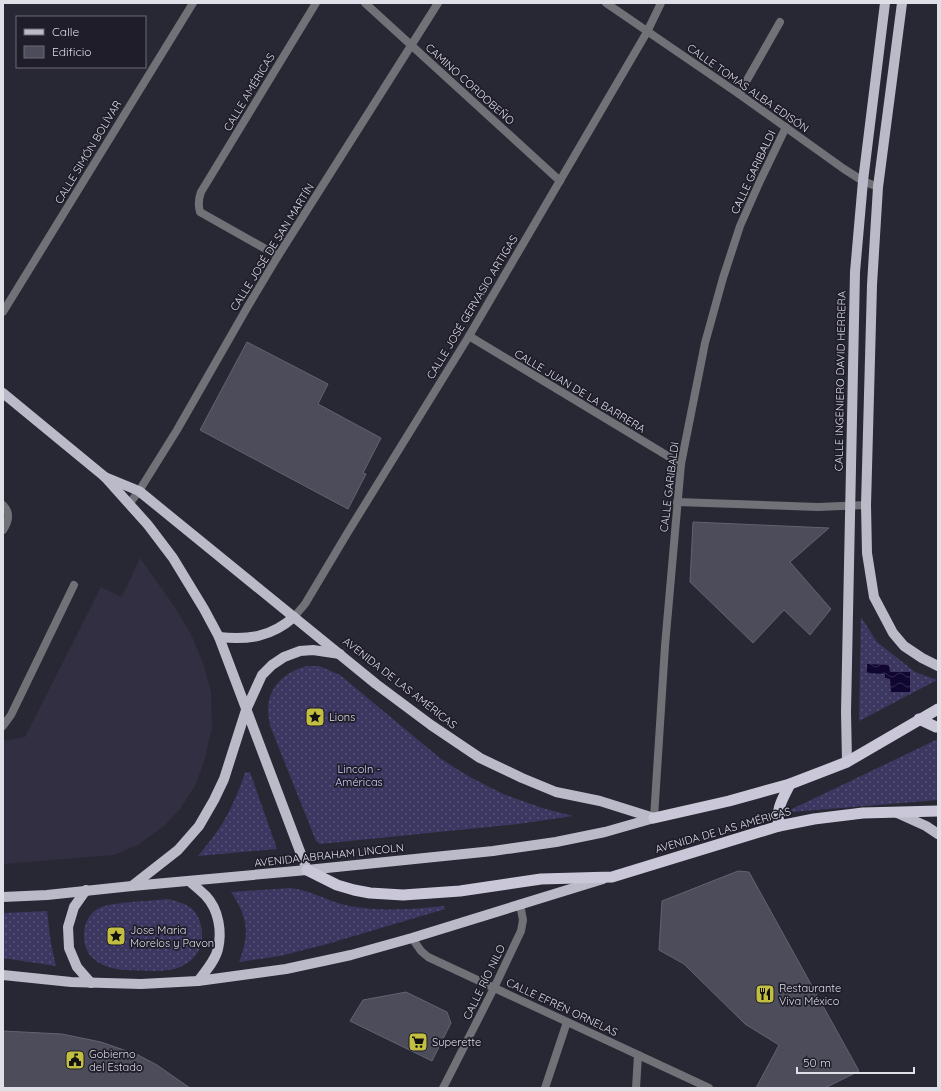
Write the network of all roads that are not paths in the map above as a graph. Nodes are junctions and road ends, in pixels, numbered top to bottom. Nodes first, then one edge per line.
1 (192, 3) edge
2 (316, 3) edge
3 (366, 3) edge
4 (438, 3) edge
5 (606, 3) edge
6 (661, 3) edge
7 (885, 3) edge
8 (902, 3) edge
9 (780, 22) dead end
10 (647, 32) junction
11 (411, 45) junction
12 (739, 94) junction
13 (786, 127) junction
14 (560, 181) junction
15 (863, 181) junction
16 (878, 187) junction
17 (278, 256) junction
18 (3, 312) edge
19 (469, 336) junction
20 (3, 393) edge
21 (681, 464) junction
22 (105, 476) junction
23 (139, 491) junction
24 (677, 502) junction
25 (129, 504) junction
26 (3, 505) edge
27 (866, 505) junction
28 (849, 507) junction
29 (3, 530) edge
30 (867, 553) junction
31 (848, 554) junction
32 (74, 586) dead end
33 (294, 617) junction
34 (219, 637) junction
35 (342, 655) junction
36 (938, 666) edge
37 (938, 709) edge
38 (246, 710) junction
39 (919, 719) junction
40 (3, 726) edge
41 (938, 727) edge
42 (847, 762) junction
43 (790, 784) junction
44 (938, 811) edge
45 (895, 812) junction
46 (654, 818) junction
47 (779, 826) junction
48 (938, 834) edge
49 (307, 870) junction
50 (612, 877) junction
51 (189, 881) junction
52 (132, 886) junction
53 (86, 890) junction
54 (3, 897) edge
55 (520, 904) junction
56 (412, 938) junction
57 (3, 975) edge
58 (198, 981) junction
59 (91, 983) junction
60 (494, 988) junction
61 (567, 1022) junction
62 (638, 1055) junction
63 (443, 1088) edge
64 (545, 1088) edge
65 (636, 1088) edge
66 (710, 1088) edge

1 - 18 street, CALLE SIMÓN BOLÍVAR
2 - 17 street, CALLE AMÉRICAS
3 - 11 street, CAMINO CORDOBEÑO
4 - 11 street, CALLE JOSÉ DE SAN MARTÍN
5 - 10 street, CALLE TOMAS ALBA EDISÓN
6 - 10 street, CALLE JOSÉ GERVASIO ARTIGAS
7 - 15 main road, CALLE INGENIERO DAVID HERRERA
8 - 16 main road
9 - 12 street
10 - 12 street, CALLE TOMAS ALBA EDISÓN
10 - 14 street, CALLE JOSÉ GERVASIO ARTIGAS
11 - 14 street, CAMINO CORDOBEÑO
11 - 17 street, CALLE JOSÉ DE SAN MARTÍN
12 - 13 street, CALLE TOMAS ALBA EDISÓN
13 - 15 street, CALLE TOMAS ALBA EDISÓN
13 - 21 street, CALLE GARIBALDI
14 - 19 street, CALLE JOSÉ GERVASIO ARTIGAS
15 - 16 street, CALLE TOMAS ALBA EDISÓN
15 - 28 main road, CALLE INGENIERO DAVID HERRERA
16 - 27 main road
17 - 23 street, CALLE JOSÉ DE SAN MARTÍN
19 - 21 street, CALLE JUAN DE LA BARRERA
19 - 33 street, CALLE JOSÉ GERVASIO ARTIGAS
20 - 22 main road, AVENIDA DE LAS AMÉRICAS
21 - 24 street, CALLE GARIBALDI
22 - 23 main road, AVENIDA DE LAS AMÉRICAS
22 - 25 main road, AVENIDA DE LAS AMÉRICAS
23 - 25 street, CALLE JOSÉ DE SAN MARTÍN
23 - 33 main road, AVENIDA DE LAS AMÉRICAS
24 - 28 street
24 - 46 street, CALLE GARIBALDI
25 - 34 main road, AVENIDA DE LAS AMÉRICAS
26 - 29 street
27 - 28 street
27 - 30 main road
28 - 31 main road, CALLE INGENIERO DAVID HERRERA
30 - 31 main road
30 - 36 main road
31 - 42 main road, CALLE INGENIERO DAVID HERRERA
32 - 40 street
33 - 34 main road
33 - 35 main road, AVENIDA DE LAS AMÉRICAS
34 - 38 main road, AVENIDA DE LAS AMÉRICAS
35 - 38 main road
35 - 46 main road, AVENIDA DE LAS AMÉRICAS
37 - 39 highway
38 - 49 main road, AVENIDA DE LAS AMÉRICAS
38 - 52 main road
39 - 41 highway
39 - 42 highway
42 - 43 highway
43 - 46 highway
43 - 47 highway
44 - 45 highway, AVENIDA DE LAS AMÉRICAS
45 - 47 highway, AVENIDA DE LAS AMÉRICAS
45 - 48 main road
46 - 49 main road, AVENIDA ABRAHAM LINCOLN
47 - 50 highway, AVENIDA DE LAS AMÉRICAS
49 - 50 highway, AVENIDA DE LAS AMÉRICAS
49 - 51 main road, AVENIDA ABRAHAM LINCOLN
50 - 55 main road
51 - 52 main road, AVENIDA ABRAHAM LINCOLN
51 - 58 main road
52 - 53 main road, AVENIDA ABRAHAM LINCOLN
53 - 54 main road, AVENIDA ABRAHAM LINCOLN
53 - 59 main road
55 - 56 main road
55 - 60 street, CALLE RÍO NILO
56 - 58 main road
56 - 60 street, CALLE EFRÉN ORNELAS
57 - 59 main road
58 - 59 main road
60 - 61 street, CALLE EFRÉN ORNELAS
60 - 63 street, CALLE RÍO NILO
61 - 62 street, CALLE EFRÉN ORNELAS
61 - 64 street
62 - 65 street
62 - 66 street, CALLE EFRÉN ORNELAS

